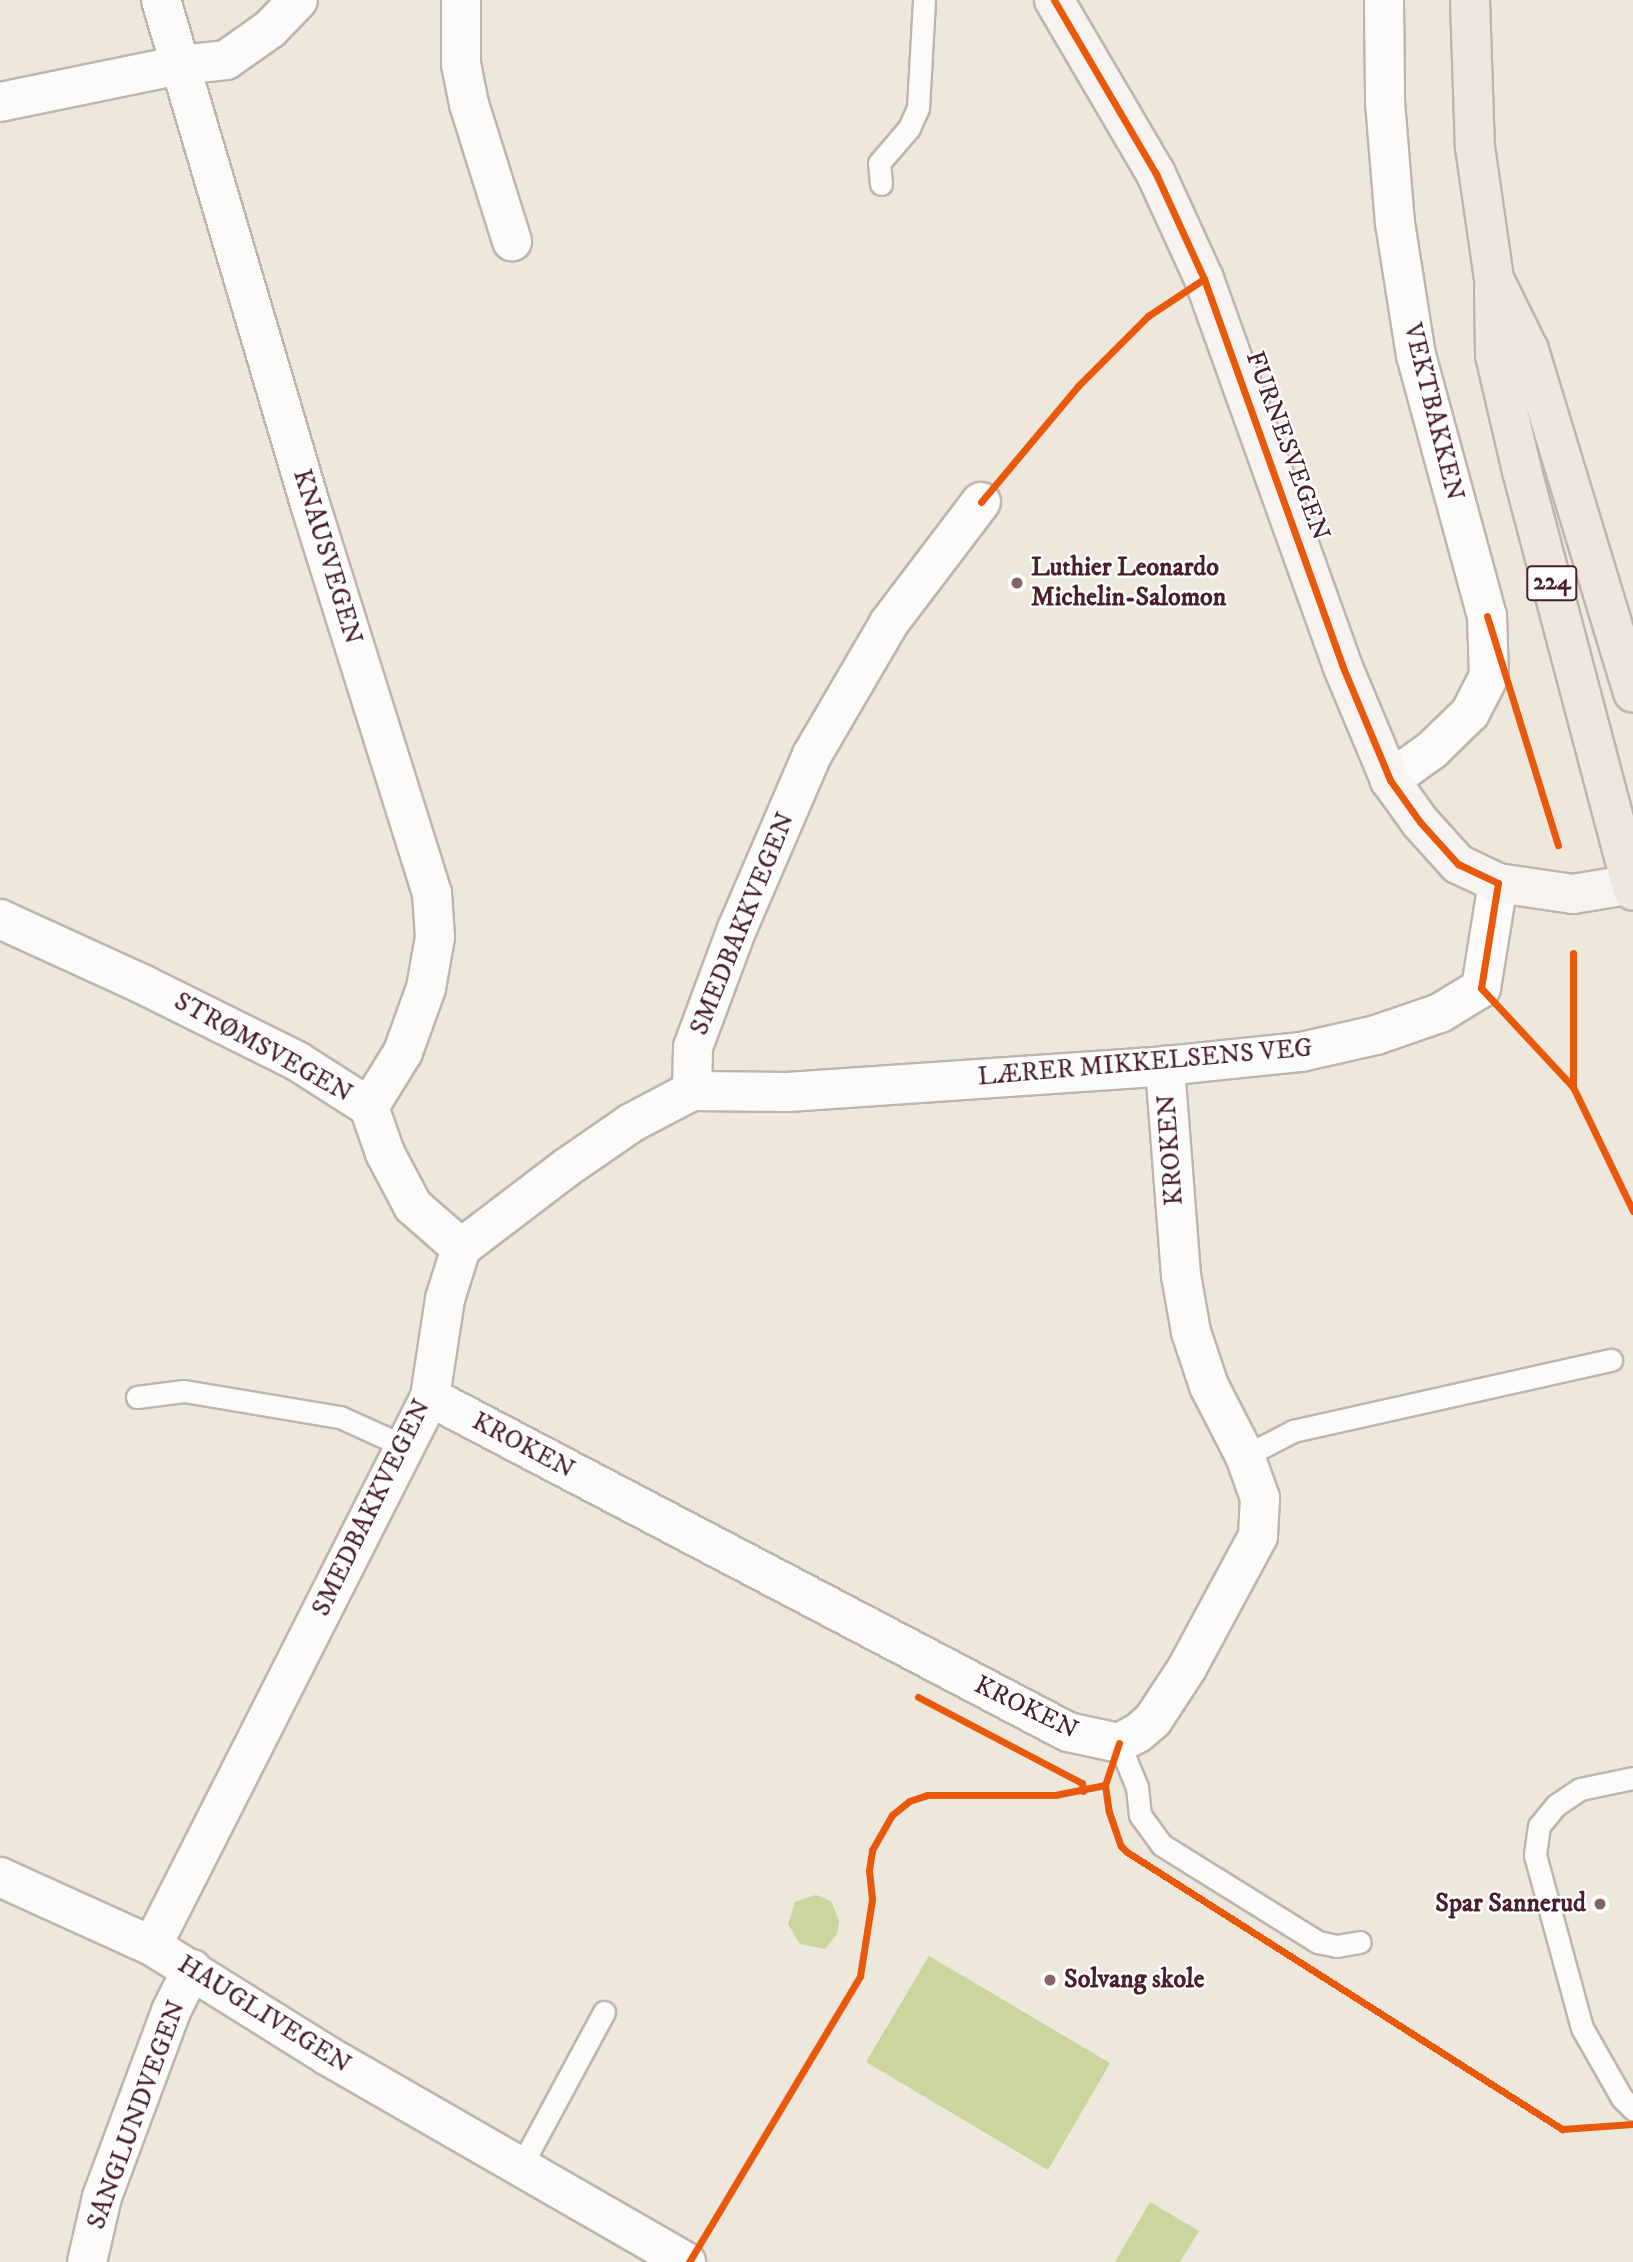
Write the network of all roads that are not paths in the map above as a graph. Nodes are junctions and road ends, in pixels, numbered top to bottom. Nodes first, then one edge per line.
1 (162, 0) edge
2 (298, 0) edge
3 (461, 0) edge
4 (924, 0) edge
5 (1054, 0) edge
6 (1384, 0) edge
7 (1470, 0) edge
8 (180, 65) junction
9 (0, 102) edge
10 (880, 184) dead end
11 (512, 241) dead end
12 (1494, 279) junction
13 (981, 502) dead end
14 (1633, 693) edge
15 (1390, 780) junction
16 (1498, 883) junction
17 (1632, 886) edge
18 (0, 919) edge
19 (1166, 1066) junction
20 (692, 1091) junction
21 (369, 1107) junction
22 (461, 1248) junction
23 (1611, 1360) dead end
24 (137, 1397) dead end
25 (430, 1397) junction
26 (404, 1446) junction
27 (1245, 1456) junction
28 (1119, 1743) junction
29 (1633, 1778) edge
30 (0, 1877) edge
31 (1360, 1942) dead end
32 (152, 1946) junction
33 (191, 1969) junction
34 (604, 2012) dead end
35 (1633, 2109) edge
36 (521, 2166) junction
37 (87, 2262) edge
38 (686, 2262) edge

1 - 8 street, KNAUSVEGEN
2 - 8 street
3 - 11 street
4 - 10 lane
5 - 15 street, FURNESVEGEN
6 - 15 street, VEKTBAKKEN
7 - 12 main road, 224
8 - 9 street
8 - 21 street, KNAUSVEGEN
12 - 14 main road, 224
12 - 17 main road, FURNESVEGEN / 224
13 - 20 street, SMEDBAKKVEGEN
15 - 16 street, FURNESVEGEN
16 - 17 street, FURNESVEGEN
16 - 19 street, LÆRER MIKKELSENS VEG
18 - 21 street, STRØMSVEGEN
19 - 20 street, LÆRER MIKKELSENS VEG
19 - 27 street, KROKEN
20 - 22 street
21 - 22 street, STRØMSVEGEN
22 - 25 street, SMEDBAKKVEGEN
23 - 27 lane
24 - 26 lane
25 - 26 street, SMEDBAKKVEGEN
25 - 28 street, KROKEN
26 - 32 street, SMEDBAKKVEGEN
27 - 28 street, KROKEN
28 - 31 lane
29 - 35 lane
30 - 32 street, HAUGLIVEGEN
32 - 33 street, HAUGLIVEGEN
33 - 36 street, HAUGLIVEGEN
33 - 37 street, SANGLUNDVEGEN
34 - 36 lane
36 - 38 street, HAUGLIVEGEN

